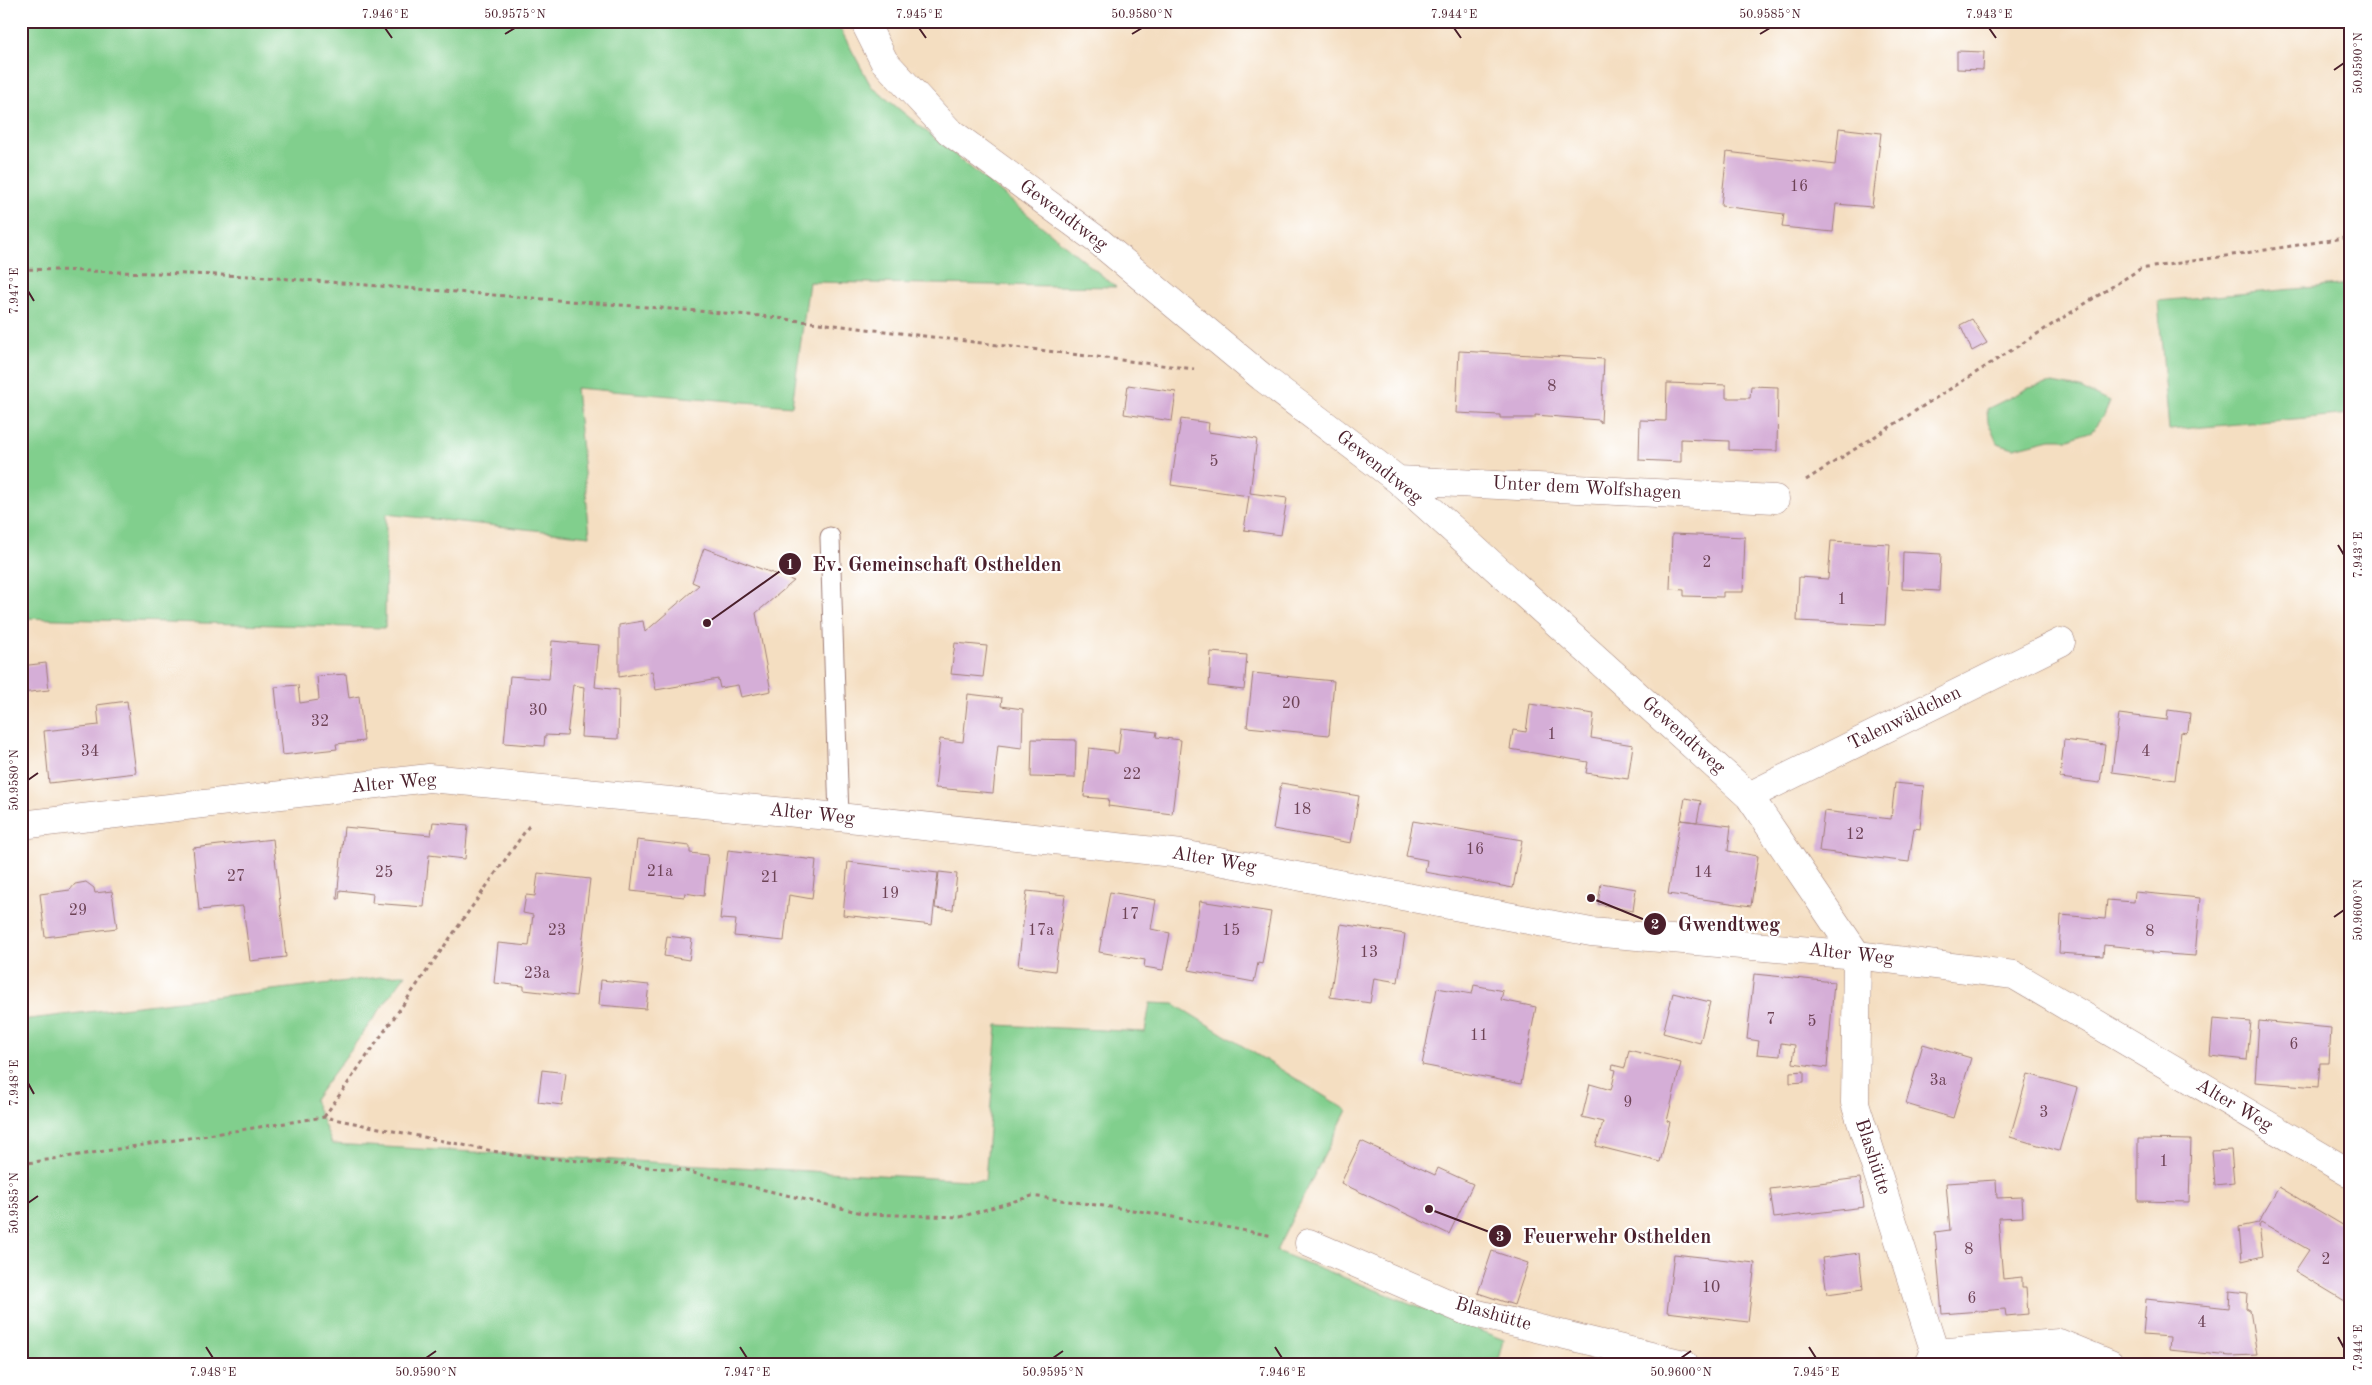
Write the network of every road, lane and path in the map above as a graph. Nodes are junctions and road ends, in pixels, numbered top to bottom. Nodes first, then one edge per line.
1 (864, 21) edge
2 (2351, 238) edge
3 (21, 269) edge
4 (1203, 370) dead end
5 (1398, 480) junction
6 (1776, 499) joint
7 (830, 537) dead end
8 (2061, 642) dead end
9 (554, 790) junction
10 (1749, 796) junction
11 (839, 817) junction
12 (21, 826) edge
13 (1857, 955) junction
14 (324, 1117) junction
15 (21, 1164) edge
16 (2351, 1174) edge
17 (1309, 1243) joint
18 (1931, 1358) edge
19 (1684, 1364) edge
20 (2110, 1364) edge

1 - 5 street, Gewendtweg
2 - 6 path
3 - 4 path
5 - 6 street, Unter dem Wolfshagen
5 - 10 street, Gewendtweg
7 - 11 lane
8 - 10 street, Talenwäldchen
9 - 11 street, Alter Weg
9 - 12 street, Alter Weg
9 - 14 path
10 - 13 street, Gewendtweg
11 - 13 street, Alter Weg
13 - 16 street, Alter Weg
13 - 18 street, Blashütte
14 - 15 path
14 - 17 path
17 - 19 street, Blashütte
18 - 20 street, Blashütte

